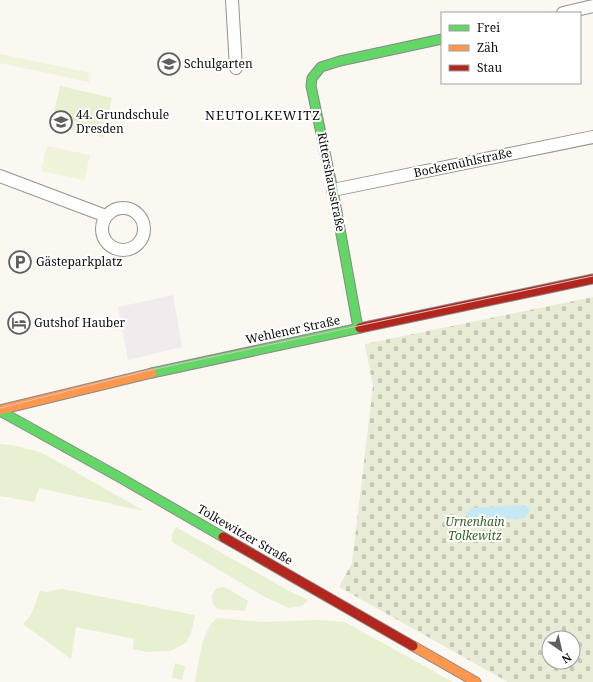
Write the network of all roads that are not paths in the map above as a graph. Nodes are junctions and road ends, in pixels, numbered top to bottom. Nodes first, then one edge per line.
1 (232, 0) edge
2 (593, 6) edge
3 (567, 12) edge
4 (441, 39) edge
5 (236, 68) dead end
6 (593, 137) edge
7 (0, 176) edge
8 (333, 190) junction
9 (106, 216) dead end
10 (593, 279) edge
11 (358, 328) junction
12 (0, 411) edge
13 (476, 682) edge

1 - 5 street
2 - 3 street
4 - 8 main road, Rittershausstraße
6 - 8 street, Bockemühlstraße
7 - 9 street
8 - 11 main road, Rittershausstraße
10 - 11 main road, Wehlener Straße
11 - 12 main road, Wehlener Straße
12 - 13 main road, Tolkewitzer Straße

